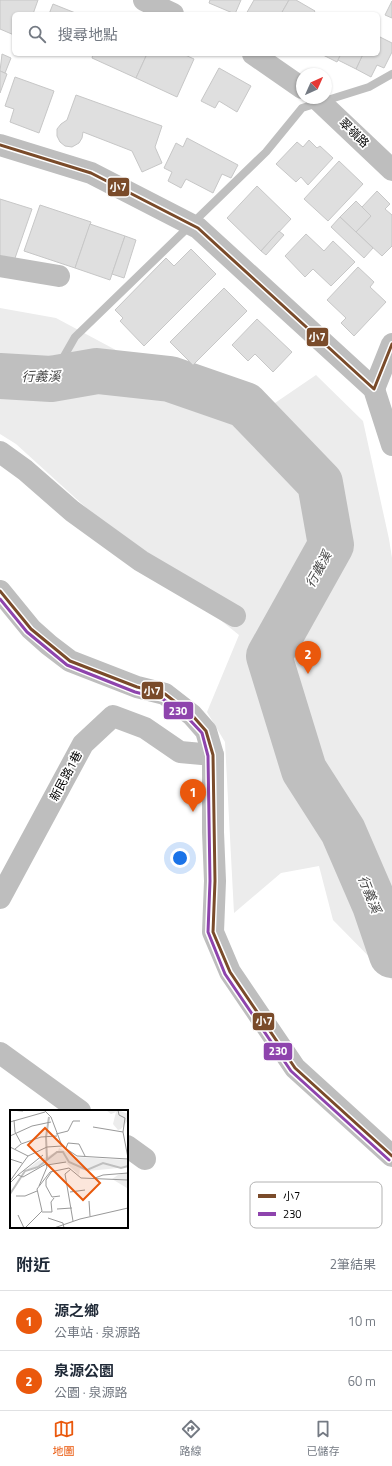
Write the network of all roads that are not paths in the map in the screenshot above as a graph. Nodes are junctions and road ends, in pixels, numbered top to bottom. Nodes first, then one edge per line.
1 (144, 0) edge
2 (169, 12) edge
3 (256, 56) edge
4 (296, 84) edge
5 (322, 104) edge
6 (0, 145) edge
7 (392, 170) edge
8 (0, 266) edge
9 (59, 276) dead end
10 (392, 344) edge
11 (374, 389) junction
12 (392, 445) edge
13 (0, 452) edge
14 (0, 591) edge
15 (235, 616) dead end
16 (214, 755) junction
17 (0, 898) edge
18 (0, 1053) edge
19 (79, 1110) edge
20 (361, 1129) junction
21 (392, 1135) edge
22 (128, 1147) edge
23 (392, 1156) edge
24 (145, 1159) dead end

1 - 2 street
3 - 4 street
5 - 7 street, 翠嶺路
6 - 11 street
8 - 9 street
10 - 11 street
11 - 12 street
13 - 15 street
14 - 16 street
16 - 17 street, 新民路1巷
16 - 20 street
18 - 19 street
20 - 21 street
20 - 23 street
22 - 24 street

